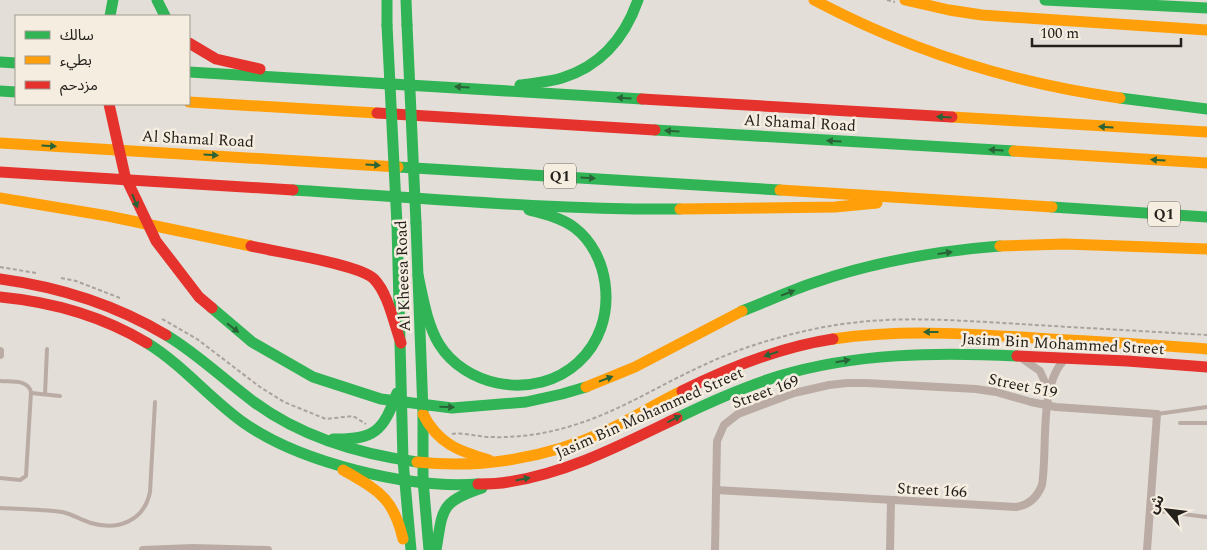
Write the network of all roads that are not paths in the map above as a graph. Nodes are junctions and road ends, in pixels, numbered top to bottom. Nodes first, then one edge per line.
1 (113, 0) edge
2 (157, 0) edge
3 (387, 0) edge
4 (406, 0) edge
5 (638, 0) edge
6 (814, 0) edge
7 (906, 0) edge
8 (1045, 0) edge
9 (1133, 2) edge
10 (1177, 3) edge
11 (1207, 8) edge
12 (110, 15) edge
13 (165, 15) edge
14 (1207, 30) edge
15 (190, 44) edge
16 (0, 62) edge
17 (15, 63) edge
18 (190, 72) edge
19 (297, 78) junction
20 (493, 89) junction
21 (0, 91) edge
22 (15, 92) edge
23 (190, 102) edge
24 (109, 105) edge
25 (1207, 109) edge
26 (1207, 132) edge
27 (0, 142) edge
28 (1207, 163) edge
29 (0, 172) edge
30 (0, 198) edge
31 (892, 198) junction
32 (496, 203) junction
33 (1207, 217) edge
34 (1207, 249) edge
35 (418, 276) junction
36 (0, 279) edge
37 (0, 297) edge
38 (401, 343) junction
39 (47, 349) dead end
40 (1207, 349) edge
41 (1017, 355) junction
42 (1066, 358) junction
43 (1207, 366) edge
44 (402, 377) junction
45 (0, 381) edge
46 (884, 384) joint
47 (1049, 390) junction
48 (31, 393) junction
49 (44, 394) junction
50 (60, 396) dead end
51 (155, 402) dead end
52 (1048, 406) junction
53 (1207, 407) edge
54 (422, 412) junction
55 (1157, 414) junction
56 (1180, 423) dead end
57 (1207, 423) edge
58 (320, 438) junction
59 (402, 460) junction
60 (422, 462) junction
61 (497, 462) junction
62 (331, 463) junction
63 (0, 478) edge
64 (404, 478) junction
65 (422, 480) junction
66 (494, 484) junction
67 (716, 490) junction
68 (891, 500) junction
69 (0, 508) edge
70 (1150, 510) junction
71 (1207, 517) edge
72 (142, 550) edge
73 (268, 550) edge
74 (409, 550) edge
75 (429, 550) edge
76 (436, 550) edge
77 (715, 550) edge
78 (890, 550) edge
79 (1147, 550) edge

1 - 12 main road
2 - 13 main road
3 - 38 main road, bridge
4 - 35 main road, Al Kheesa Road, bridge
5 - 20 main road
6 - 25 main road
7 - 14 main road
8 - 9 main road
9 - 10 main road
10 - 11 main road
15 - 19 main road
16 - 17 main road
18 - 19 main road
20 -> 19 main road
26 -> 20 main road
21 - 22 main road
28 -> 23 main road, Al Shamal Road
24 -> 34 main road, bridge
27 -> 31 main road, Al Shamal Road / Q1
29 - 32 main road
30 - 38 main road
31 - 32 main road
31 - 33 main road, Al Shamal Road / Q1
32 - 35 main road
35 - 54 main road, Al Kheesa Road
36 - 58 main road, Jasim Bin Mohammed Street
37 - 62 main road, Jasim Bin Mohammed Street
38 - 44 main road
39 - 49 lane
40 -> 61 main road, Jasim Bin Mohammed Street
41 - 42 main road, Jasim Bin Mohammed Street
41 - 47 street
66 -> 41 main road, Jasim Bin Mohammed Street
42 - 43 main road, Jasim Bin Mohammed Street
42 - 47 street, Street 166
44 - 58 main road
44 - 59 main road
45 - 48 lane
46 - 52 street, Street 519
46 - 67 street, Street 169
47 - 52 street, Street 166
48 - 49 lane
48 - 63 lane
49 - 50 lane
51 - 69 lane
52 - 55 street, Street 519
52 - 68 street, Street 166
53 - 55 lane
54 - 60 main road, Al Kheesa Road
54 - 61 main road
55 - 70 street
56 - 57 lane
58 - 59 main road, Jasim Bin Mohammed Street
59 - 60 main road, Jasim Bin Mohammed Street
59 - 64 main road
60 - 61 main road, Jasim Bin Mohammed Street
60 - 65 main road, Al Kheesa Road
62 - 64 main road, Jasim Bin Mohammed Street
62 - 74 main road
64 - 65 main road, Jasim Bin Mohammed Street
64 - 74 main road
65 - 66 main road, Jasim Bin Mohammed Street
65 - 75 main road, Al Kheesa Road
66 - 76 main road
67 - 68 street, Street 166
67 - 77 street, Street 169
68 - 78 street
70 - 71 lane
70 - 79 street
72 - 73 street

